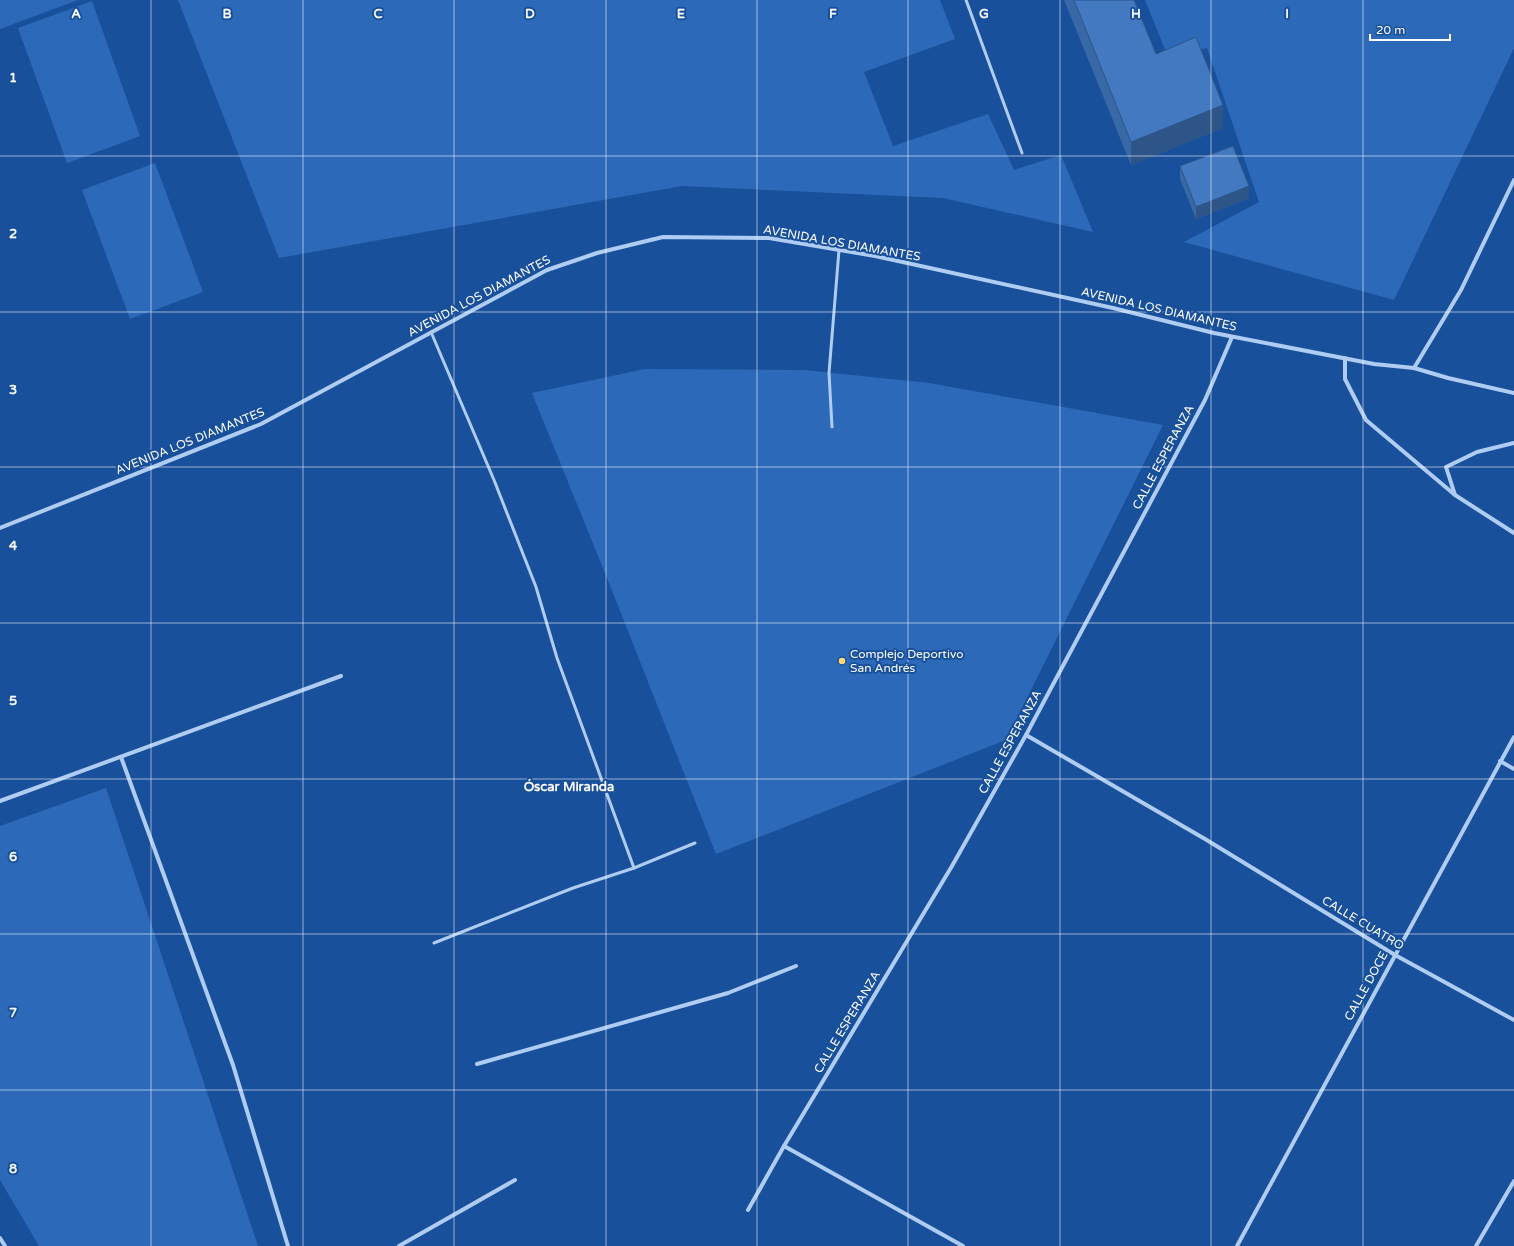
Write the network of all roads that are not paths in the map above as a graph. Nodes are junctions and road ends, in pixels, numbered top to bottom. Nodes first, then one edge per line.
1 (966, 0) edge
2 (1022, 152) dead end
3 (1514, 180) edge
4 (839, 250) junction
5 (431, 332) junction
6 (1232, 337) junction
7 (1345, 358) junction
8 (1414, 368) junction
9 (1514, 393) edge
10 (832, 427) dead end
11 (1514, 443) edge
12 (1455, 495) junction
13 (0, 528) edge
14 (1514, 533) edge
15 (341, 676) dead end
16 (1026, 735) junction
17 (1514, 737) edge
18 (121, 757) junction
19 (1500, 761) junction
20 (1514, 769) edge
21 (0, 801) edge
22 (695, 842) dead end
23 (634, 868) junction
24 (434, 943) dead end
25 (1395, 955) junction
26 (796, 966) dead end
27 (1514, 1020) edge
28 (477, 1064) dead end
29 (784, 1146) junction
30 (515, 1180) dead end
31 (1514, 1181) edge
32 (748, 1210) dead end
33 (0, 1238) edge
34 (5, 1246) edge
35 (288, 1246) edge
36 (399, 1246) edge
37 (963, 1246) edge
38 (1237, 1246) edge
39 (1476, 1246) edge

1 - 2 lane
3 - 8 street
4 - 5 street, AVENIDA LOS DIAMANTES
4 - 6 street, AVENIDA LOS DIAMANTES
4 - 10 lane
5 - 13 street, AVENIDA LOS DIAMANTES
5 - 23 lane
6 - 7 street, AVENIDA LOS DIAMANTES
6 - 16 street, CALLE ESPERANZA
7 - 8 street, AVENIDA LOS DIAMANTES
7 - 12 street
8 - 9 street, AVENIDA LOS DIAMANTES
11 - 12 street
12 - 14 street
15 - 18 street
16 - 25 street, CALLE CUATRO
16 - 29 street, CALLE ESPERANZA
17 - 19 street, CALLE DOCE
18 - 21 street
18 - 35 street
19 - 20 street
19 - 25 street, CALLE DOCE
22 - 23 lane
23 - 24 lane
25 - 27 street, CALLE CUATRO
25 - 38 street, CALLE DOCE
26 - 28 street
29 - 32 street, CALLE ESPERANZA
29 - 37 street
30 - 36 street
31 - 39 street
33 - 34 street

